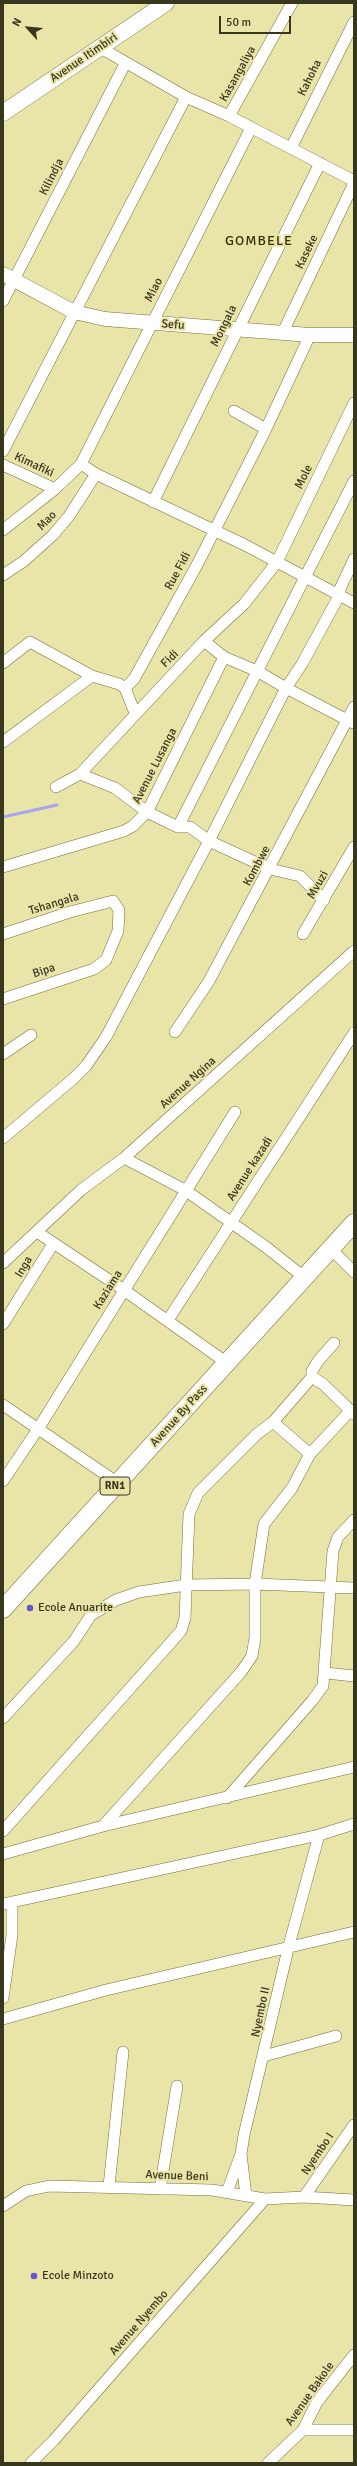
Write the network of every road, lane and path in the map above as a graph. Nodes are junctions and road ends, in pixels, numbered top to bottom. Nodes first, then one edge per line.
1 (166, 3) edge
2 (292, 3) edge
3 (354, 22) edge
4 (99, 47) junction
5 (125, 64) junction
6 (186, 96) junction
7 (3, 113) edge
8 (229, 116) junction
9 (251, 128) junction
10 (291, 148) junction
11 (320, 163) junction
12 (354, 182) edge
13 (8, 278) edge
14 (3, 301) edge
15 (74, 312) junction
16 (151, 324) junction
17 (237, 329) junction
18 (283, 332) junction
19 (310, 335) junction
20 (354, 335) edge
21 (354, 404) edge
22 (234, 411) dead end
23 (266, 429) junction
24 (3, 452) edge
25 (81, 464) junction
26 (3, 465) edge
27 (96, 474) junction
28 (354, 481) edge
29 (55, 489) junction
30 (153, 502) junction
31 (3, 530) edge
32 (213, 531) junction
33 (354, 559) edge
34 (277, 562) junction
35 (3, 574) edge
36 (306, 578) junction
37 (339, 596) junction
38 (354, 603) edge
39 (204, 641) junction
40 (224, 657) junction
41 (3, 663) edge
42 (258, 671) junction
43 (92, 676) junction
44 (125, 688) junction
45 (286, 688) junction
46 (354, 707) edge
47 (135, 713) junction
48 (351, 721) edge
49 (3, 742) edge
50 (80, 774) junction
51 (56, 787) dead end
52 (147, 812) junction
53 (178, 827) junction
54 (209, 841) junction
55 (354, 847) edge
56 (3, 867) edge
57 (270, 869) junction
58 (324, 900) junction
59 (3, 934) edge
60 (303, 934) dead end
61 (354, 951) edge
62 (94, 969) joint
63 (3, 999) edge
64 (175, 1032) dead end
65 (354, 1033) edge
66 (31, 1035) dead end
67 (3, 1054) edge
68 (234, 1112) dead end
69 (3, 1138) edge
70 (124, 1158) junction
71 (185, 1190) junction
72 (231, 1222) junction
73 (354, 1223) edge
74 (36, 1232) junction
75 (53, 1244) junction
76 (331, 1249) junction
77 (3, 1263) edge
78 (354, 1272) edge
79 (305, 1278) junction
80 (124, 1290) junction
81 (168, 1320) junction
82 (3, 1324) edge
83 (334, 1343) dead end
84 (227, 1363) junction
85 (312, 1377) junction
86 (3, 1406) edge
87 (352, 1412) edge
88 (272, 1422) junction
89 (38, 1429) junction
90 (310, 1454) junction
91 (3, 1481) edge
92 (118, 1483) junction
93 (354, 1520) edge
94 (255, 1584) junction
95 (186, 1585) junction
96 (331, 1587) junction
97 (354, 1588) edge
98 (3, 1608) edge
99 (326, 1673) junction
100 (354, 1676) edge
101 (3, 1718) edge
102 (354, 1767) edge
103 (227, 1798) junction
104 (354, 1824) edge
105 (103, 1826) junction
106 (3, 1831) edge
107 (319, 1835) junction
108 (3, 1854) edge
109 (8, 1903) edge
110 (354, 1932) edge
111 (288, 1949) junction
112 (3, 1998) edge
113 (3, 2019) edge
114 (336, 2036) dead end
115 (123, 2052) dead end
116 (264, 2056) junction
117 (177, 2086) dead end
118 (354, 2125) edge
119 (241, 2154) junction
120 (109, 2186) junction
121 (160, 2189) junction
122 (227, 2192) junction
123 (246, 2196) junction
124 (304, 2197) junction
125 (265, 2199) junction
126 (354, 2200) edge
127 (3, 2206) edge
128 (354, 2355) edge
129 (303, 2430) junction
130 (354, 2430) edge
131 (31, 2463) edge
132 (268, 2463) edge

1 - 4 main road, Avenue Itimbiri
2 - 8 street, Kasangaliya
3 - 10 street, Kahoha
4 - 5 street
4 - 7 main road, Avenue Itimbiri
5 - 6 street
5 - 13 street, Kilindja
6 - 8 street
6 - 15 street
8 - 9 street
9 - 10 street
9 - 16 street, Miao
10 - 11 street
11 - 12 street
11 - 17 street, Mongala
12 - 18 street, Kaseke
13 - 14 street, Kilindja
13 - 15 street, Sefu
15 - 16 street, Sefu
15 - 24 street
16 - 17 street, Sefu
16 - 25 street, Miao
17 - 18 street, Sefu
17 - 30 street, Mongala
18 - 19 street, Sefu
19 - 20 street, Sefu
19 - 23 street, Rue Fidi
21 - 34 street, Mole
22 - 23 street
23 - 32 street, Rue Fidi
25 - 27 street
25 - 29 street, Mao
26 - 29 street, Kimafiki
27 - 30 street
27 - 35 street, Mao
28 - 36 street
29 - 31 street, Mao
30 - 32 street
32 - 34 street
32 - 44 street, Rue Fidi
33 - 37 street
34 - 36 street
34 - 39 street, Fidi
36 - 37 street
36 - 42 street
37 - 38 street
37 - 45 street
39 - 40 street
39 - 47 street, Fidi
40 - 42 street
40 - 52 street, Avenue Lusanga
41 - 43 street
42 - 45 street
42 - 53 street
43 - 44 street
43 - 49 street
44 - 47 street
45 - 48 street
45 - 54 street
46 - 48 street, Kombwe
47 - 50 street, Fidi
48 - 57 street, Kombwe
50 - 51 street, Fidi
50 - 52 street
52 - 53 street
52 - 56 street, Avenue Lusanga
53 - 54 street
54 - 57 street
54 - 69 street
55 - 58 street, Mvuzi
57 - 58 street
57 - 64 street, Kombwe
58 - 60 street, Mvuzi
59 - 62 street, Tshangala
61 - 70 street, Avenue Ngina
62 - 63 street, Bipa
65 - 72 street, Avenue kazadi
66 - 67 street
68 - 71 street, Kaziama
70 - 71 street
70 - 74 street, Avenue Ngina
71 - 72 street
71 - 80 street, Kaziama
72 - 79 street
72 - 81 street, Avenue kazadi
73 - 76 highway, Avenue By Pass / RN1
74 - 75 street
74 - 77 street, Avenue Ngina
75 - 80 street
75 - 82 street, Inga
76 - 78 street
76 - 79 highway, Avenue By Pass / RN1
79 - 84 highway, Avenue By Pass / RN1
80 - 81 street
80 - 89 street, Kaziama
81 - 84 street
83 - 85 street
84 - 92 highway, Avenue By Pass / RN1
85 - 87 street
85 - 88 street
86 - 89 street
87 - 90 street
88 - 90 street
88 - 95 street
89 - 91 street, Kaziama
89 - 92 street
90 - 94 street
92 - 98 highway, Avenue By Pass / RN1
93 - 96 street
94 - 95 street
94 - 96 street
94 - 105 street
95 - 101 street
95 - 106 street
96 - 97 street
96 - 99 street
99 - 100 street
99 - 103 street
102 - 103 street
103 - 105 street
104 - 107 street
105 - 108 street
107 - 109 street
107 - 111 street, Nyembo II
109 - 112 street
110 - 111 street
111 - 113 street
111 - 116 street, Nyembo II
114 - 116 street
115 - 120 street
116 - 119 street, Nyembo II
117 - 121 street
118 - 124 street, Nyembo I
119 - 122 street
119 - 123 street, Nyembo II
120 - 121 street, Avenue Beni
120 - 127 street, Avenue Beni
121 - 122 street, Avenue Beni
122 - 123 street, Avenue Beni
123 - 125 street, Avenue Beni
124 - 125 street, Avenue Beni
124 - 126 street, Avenue Beni
125 - 131 street, Avenue Nyembo
128 - 129 street, Avenue Bakole
129 - 130 street
129 - 132 street, Avenue Bakole

